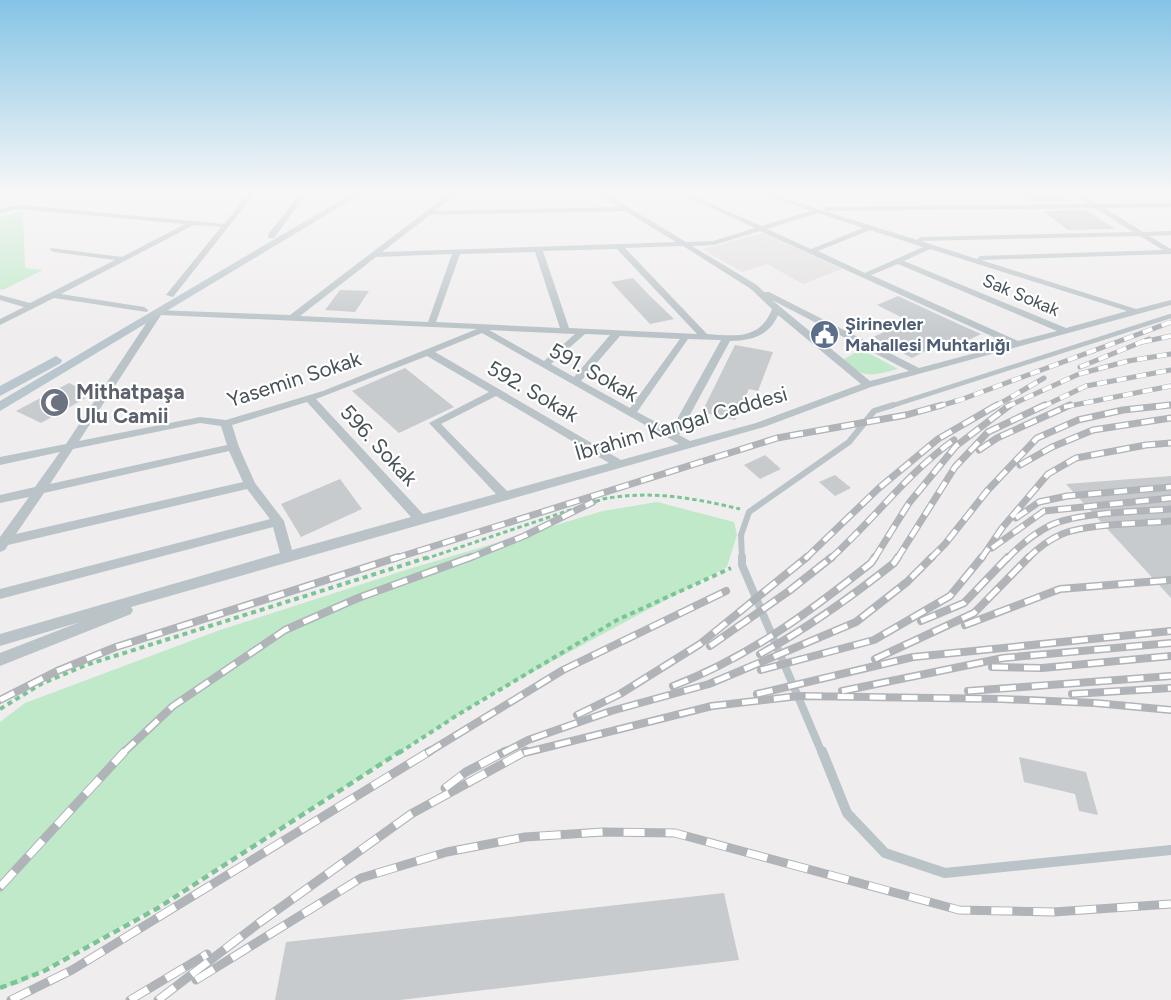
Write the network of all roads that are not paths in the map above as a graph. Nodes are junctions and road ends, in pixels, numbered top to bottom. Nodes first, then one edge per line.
1 (161, 240) edge
2 (216, 240) edge
3 (265, 240) edge
4 (280, 240) edge
5 (394, 240) edge
6 (679, 240) edge
7 (725, 240) edge
8 (786, 240) edge
9 (840, 240) edge
10 (910, 240) edge
11 (1153, 240) edge
12 (686, 244) junction
13 (618, 245) junction
14 (931, 246) junction
15 (538, 248) junction
16 (54, 250) dead end
17 (812, 251) junction
18 (457, 252) junction
19 (1171, 252) edge
20 (374, 255) junction
21 (122, 259) junction
22 (970, 259) junction
23 (898, 261) junction
24 (866, 275) junction
25 (754, 287) junction
26 (53, 295) junction
27 (170, 295) junction
28 (0, 297) edge
29 (1171, 302) edge
30 (31, 306) junction
31 (776, 309) junction
32 (144, 310) junction
33 (158, 312) junction
34 (1136, 312) junction
35 (1171, 316) edge
36 (291, 319) junction
37 (0, 322) edge
38 (431, 325) junction
39 (485, 329) junction
40 (565, 330) junction
41 (584, 331) junction
42 (1065, 331) junction
43 (618, 332) junction
44 (686, 336) junction
45 (704, 336) junction
46 (727, 338) junction
47 (1017, 344) junction
48 (428, 352) junction
49 (545, 365) junction
50 (917, 371) junction
51 (575, 382) junction
52 (868, 384) junction
53 (0, 392) edge
54 (496, 392) junction
55 (309, 398) junction
56 (0, 407) edge
57 (631, 413) junction
58 (226, 423) junction
59 (673, 436) junction
60 (689, 445) junction
61 (70, 446) junction
62 (233, 447) junction
63 (0, 461) edge
64 (619, 464) junction
65 (250, 484) junction
66 (40, 490) junction
67 (505, 496) junction
68 (0, 499) edge
69 (420, 519) junction
70 (278, 521) junction
71 (1, 544) edge
72 (287, 557) junction
73 (202, 580) junction
74 (0, 594) edge
75 (0, 640) edge
76 (0, 660) edge
77 (1171, 850) edge

1 - 21 street
2 - 27 street
3 - 27 main road
4 - 33 main road
5 - 20 street
6 - 12 street
7 - 12 street
8 - 17 street
9 - 17 street
10 - 14 street
11 - 19 street
12 - 13 street
12 - 25 street
13 - 15 street
13 - 45 street
14 - 22 street
14 - 23 street
15 - 18 street
15 - 40 street
16 - 21 street
17 - 24 street
18 - 20 street
18 - 38 street
19 - 22 street
20 - 36 street
21 - 26 street
22 - 34 street
23 - 24 street
23 - 42 street, Sak Sokak
24 - 47 street
25 - 31 street
25 - 50 street
26 - 30 street
26 - 32 street
27 - 32 main road
28 - 30 street
29 - 34 street, İbrahim Kangal Caddesi
30 - 37 street
31 - 46 street
31 - 52 street
32 - 53 main road
33 - 36 street
33 - 56 main road
33 - 61 street
34 - 42 street, İbrahim Kangal Caddesi
35 - 77 lane
36 - 38 street
38 - 39 street
39 - 40 street
39 - 48 street, Yasemin Sokak
39 - 49 street, 591. Sokak
40 - 41 street
41 - 43 street
41 - 49 street
42 - 47 street, İbrahim Kangal Caddesi
43 - 44 street
43 - 51 street
44 - 45 street
44 - 57 street
45 - 46 street
46 - 59 street
47 - 50 street, İbrahim Kangal Caddesi
48 - 54 street, 592. Sokak
48 - 55 street, Yasemin Sokak
49 - 51 street, 591. Sokak
50 - 52 street, İbrahim Kangal Caddesi
51 - 57 street, 591. Sokak
52 - 60 street, İbrahim Kangal Caddesi
54 - 64 street, 592. Sokak
54 - 67 street
55 - 58 street, Yasemin Sokak
55 - 69 street, 596. Sokak
57 - 59 street, 591. Sokak
58 - 61 street, Yasemin Sokak
58 - 62 street
59 - 60 street, 591. Sokak
60 - 64 street, İbrahim Kangal Caddesi
61 - 63 street, Yasemin Sokak
61 - 66 street
62 - 65 street
62 - 66 street
64 - 67 street, İbrahim Kangal Caddesi
65 - 70 street
65 - 71 street
66 - 68 street
66 - 71 street
67 - 69 street, İbrahim Kangal Caddesi
69 - 72 street, İbrahim Kangal Caddesi
70 - 72 street
70 - 74 street
72 - 73 street, İbrahim Kangal Caddesi
73 - 75 street, İbrahim Kangal Caddesi
73 - 76 street, İbrahim Kangal Caddesi

